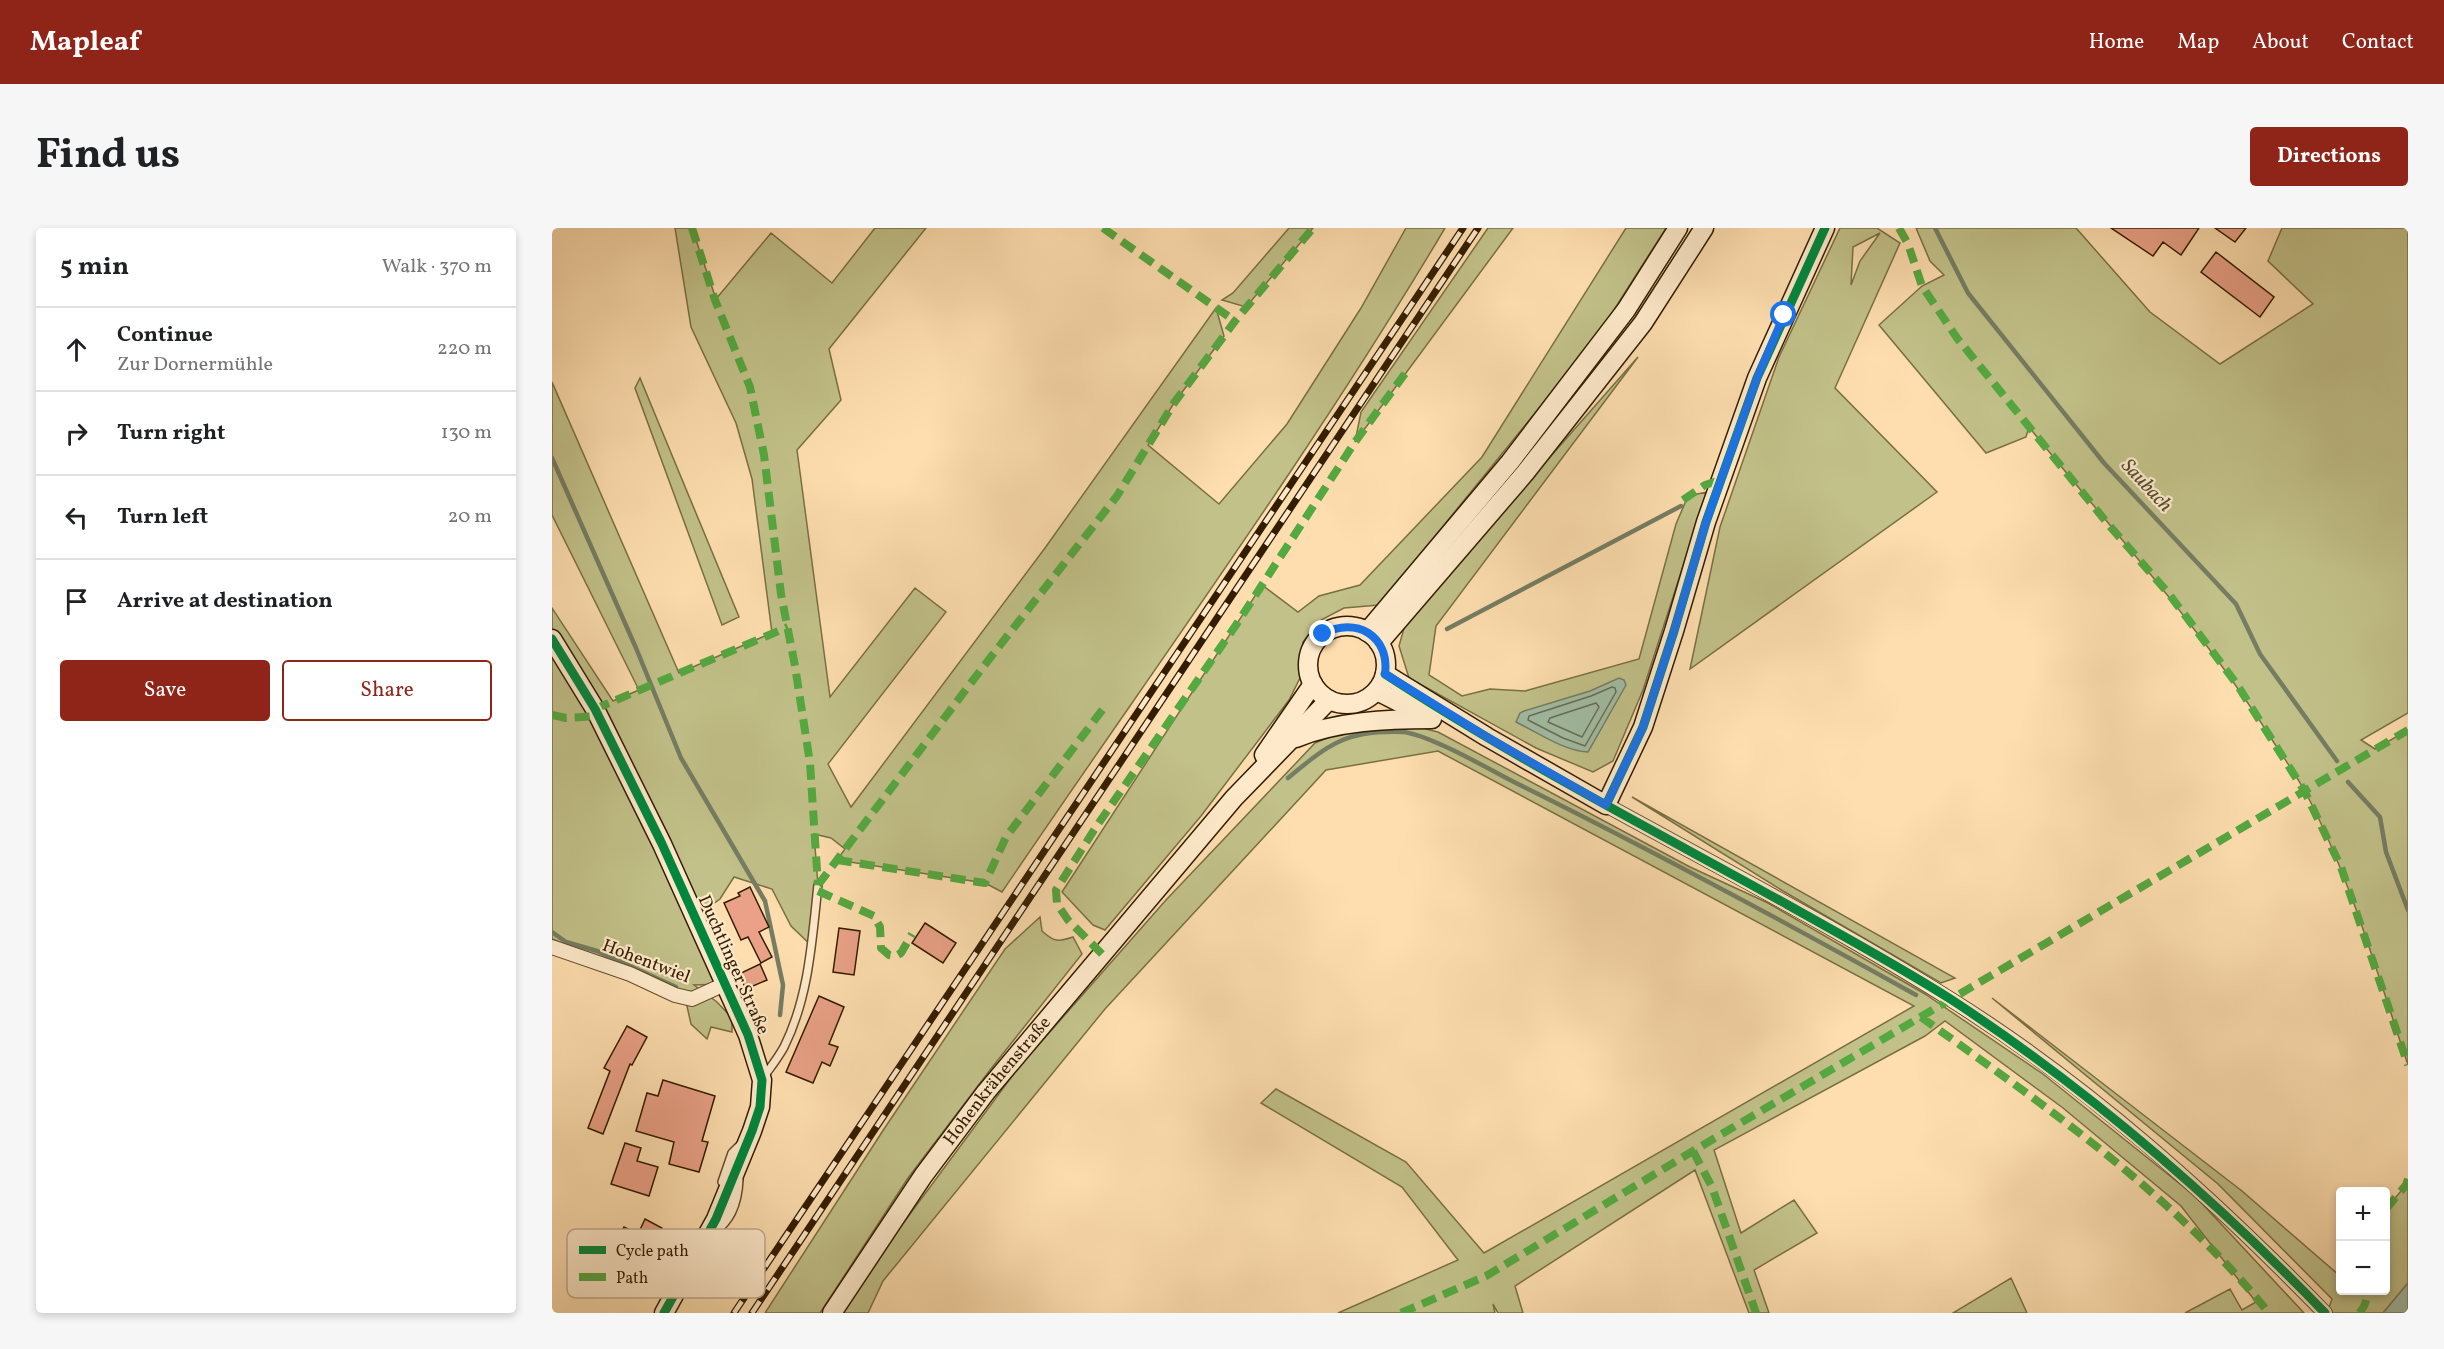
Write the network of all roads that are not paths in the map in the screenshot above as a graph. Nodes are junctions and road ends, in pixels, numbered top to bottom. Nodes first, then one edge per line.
1 (1678, 228) edge
2 (1704, 228) edge
3 (1825, 228) edge
4 (1373, 637) junction
5 (552, 639) edge
6 (1385, 674) junction
7 (1313, 684) junction
8 (1377, 691) junction
9 (1329, 700) junction
10 (1432, 719) junction
11 (1487, 737) junction
12 (1289, 741) junction
13 (1234, 798) junction
14 (1606, 805) junction
15 (818, 885) dead end
16 (552, 947) edge
17 (725, 984) junction
18 (762, 1080) junction
19 (752, 1131) junction
20 (737, 1169) junction
21 (728, 1192) junction
22 (710, 1229) edge
23 (719, 1229) edge
24 (672, 1298) edge
25 (664, 1313) edge
26 (832, 1313) edge
27 (2325, 1313) edge

1 - 4 main road
2 - 4 main road
3 - 14 main road
4 - 6 main road
4 - 7 main road
5 - 17 main road, Duchtlinger Straße
6 - 8 main road
6 - 11 main road
7 - 9 main road
7 - 13 main road
8 - 9 main road
8 - 10 main road
9 - 12 main road
10 - 11 main road
10 - 12 main road
11 - 14 main road
12 - 13 main road
13 - 26 main road, Hohenkrähenstraße
14 - 27 street
15 - 18 lane
16 - 17 street, Hohentwiel
17 - 18 main road, Duchtlinger Straße
18 - 19 main road, Duchtlinger Straße
19 - 20 main road, Duchtlinger Straße
19 - 21 lane
20 - 21 main road, Duchtlinger Straße
20 - 23 lane
21 - 22 main road, Duchtlinger Straße
24 - 25 main road, Duchtlinger Straße

